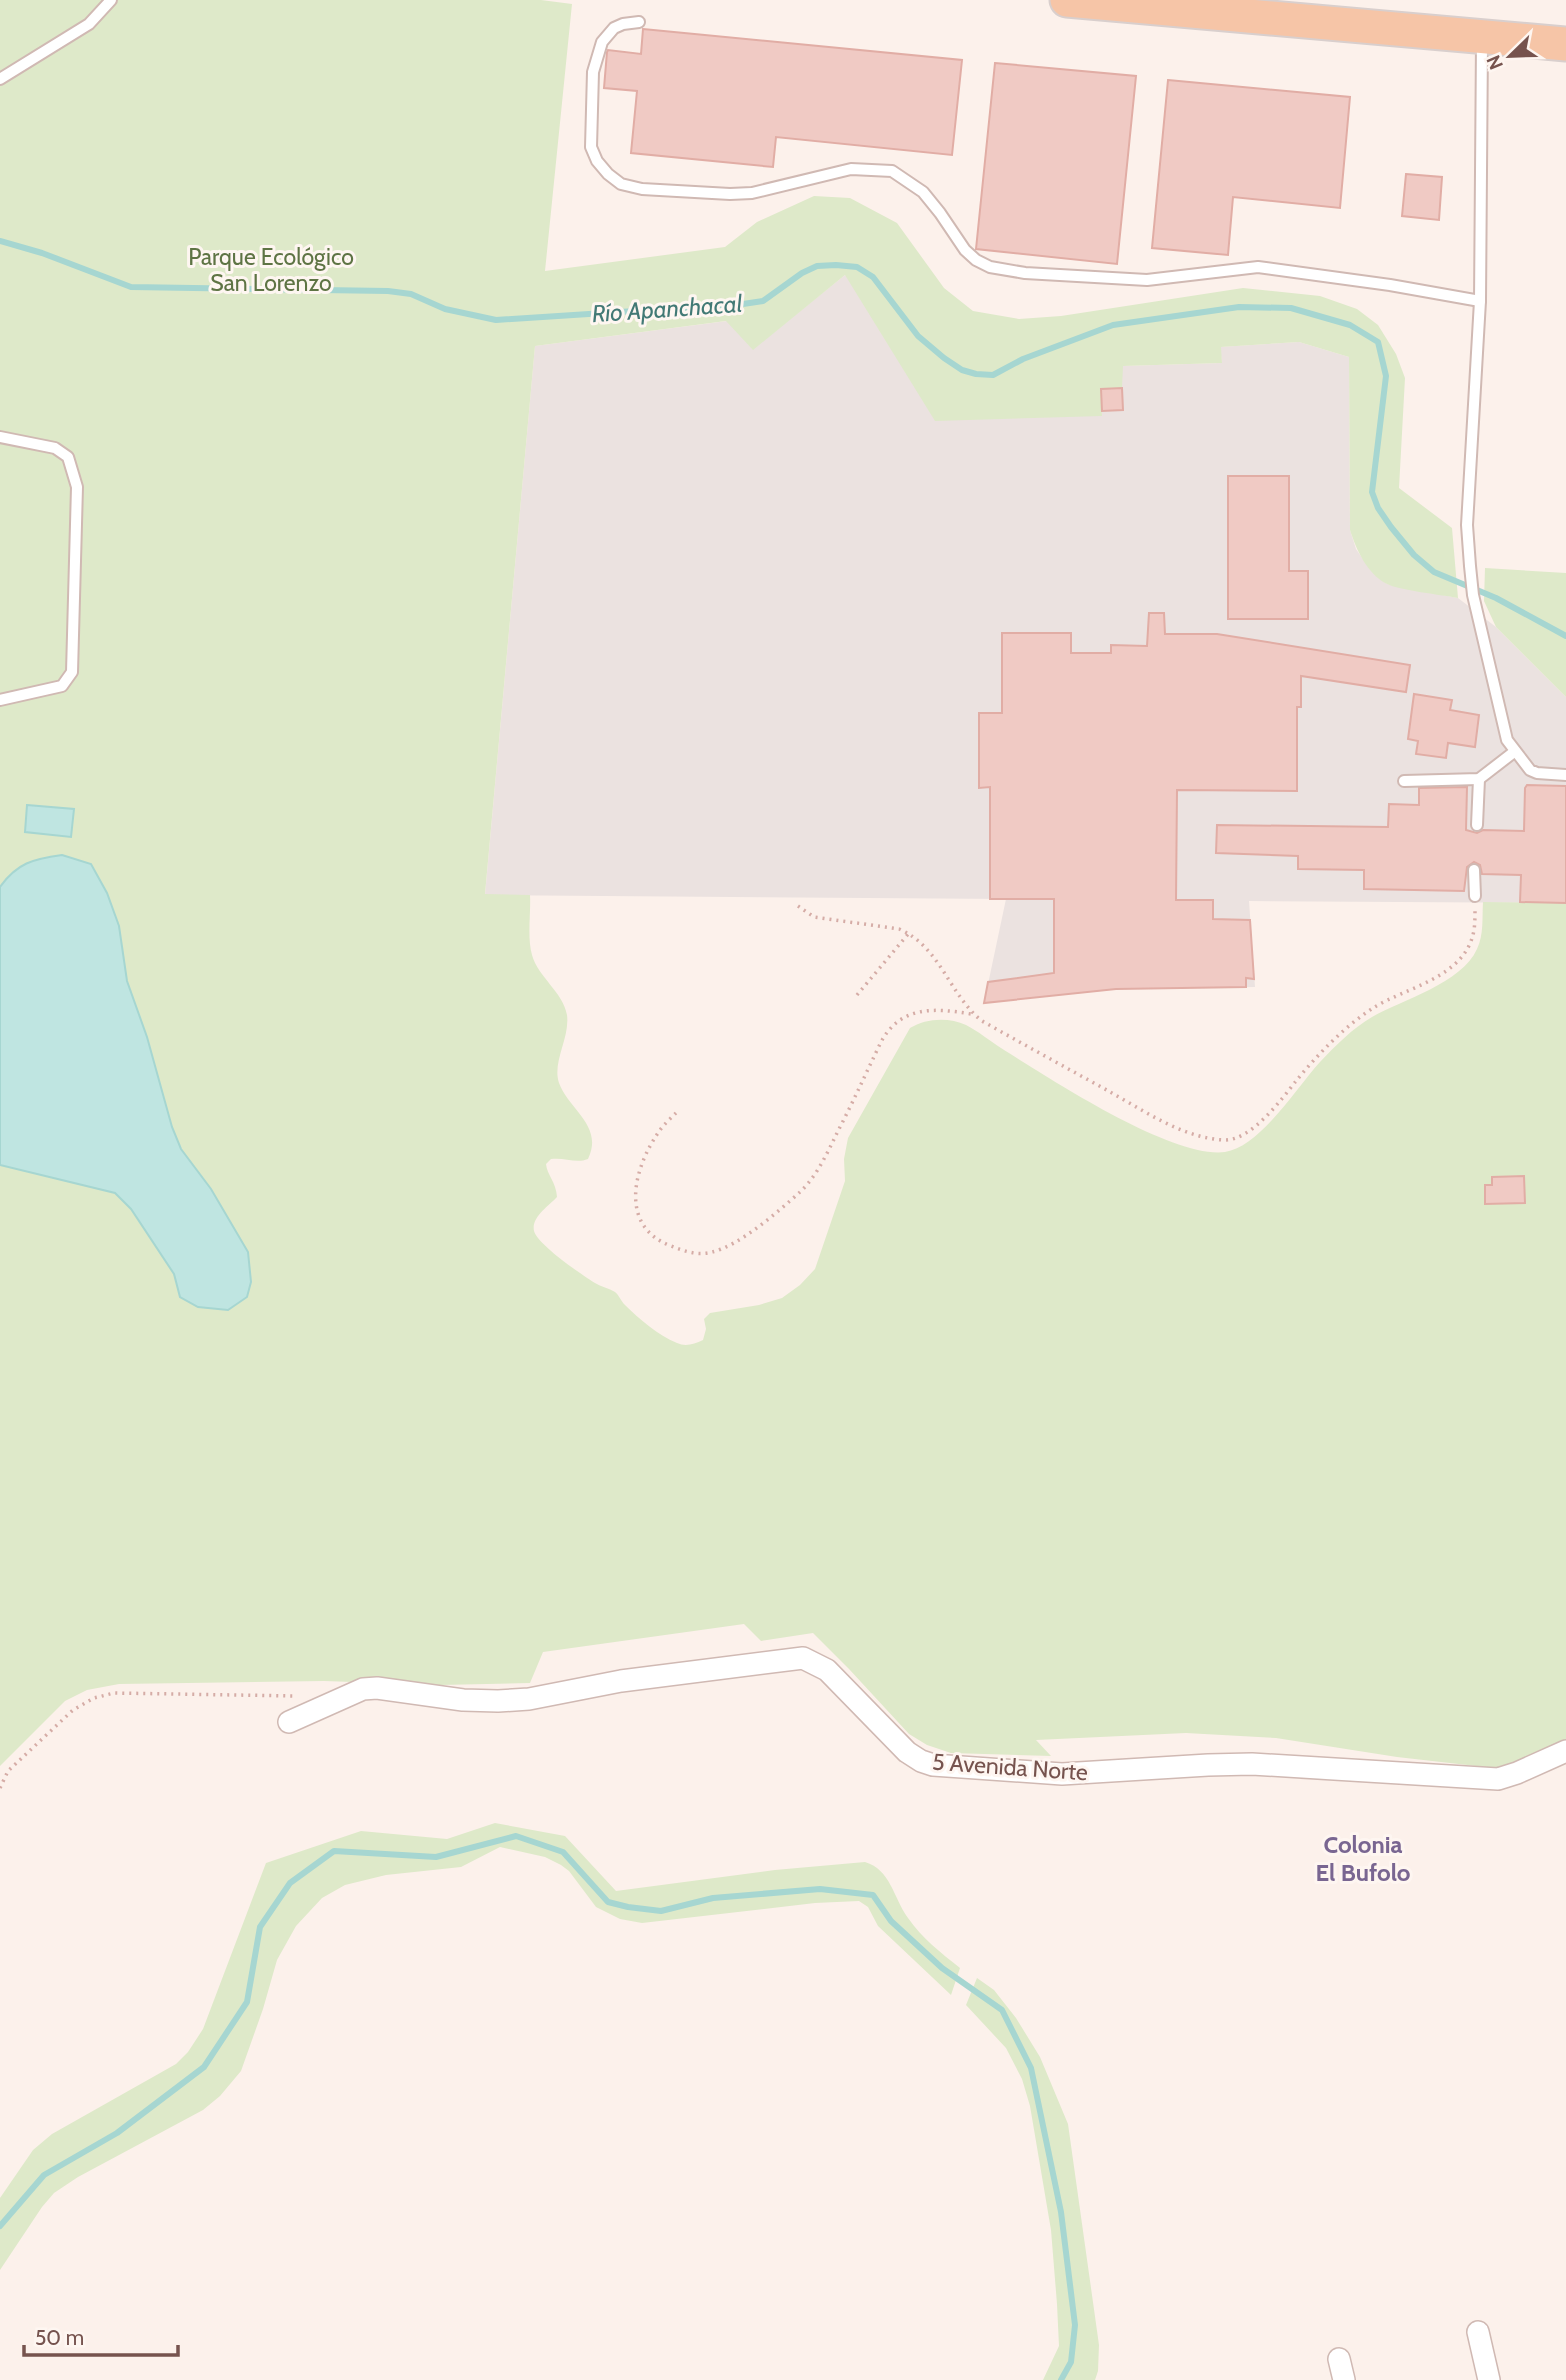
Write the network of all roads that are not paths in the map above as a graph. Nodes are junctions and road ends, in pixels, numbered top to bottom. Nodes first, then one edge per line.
1 (111, 0) edge
2 (1068, 0) edge
3 (639, 22) dead end
4 (1482, 35) junction
5 (1566, 44) edge
6 (0, 79) edge
7 (1480, 301) junction
8 (0, 437) edge
9 (0, 700) edge
10 (1514, 752) junction
11 (1566, 775) edge
12 (1479, 779) junction
13 (1404, 781) dead end
14 (1477, 825) dead end
15 (1474, 870) dead end
16 (1475, 896) road end
17 (289, 1722) dead end
18 (1566, 1751) edge
19 (1478, 2332) dead end
20 (1339, 2359) dead end
21 (1344, 2380) edge
22 (1489, 2380) edge

1 - 6 lane
2 - 4 main road
3 - 7 lane
4 - 5 main road
4 - 7 lane
7 - 10 lane
8 - 9 lane
10 - 11 lane
10 - 12 lane
12 - 13 lane
12 - 14 lane
15 - 16 lane
17 - 18 street, 5 Avenida Norte
19 - 22 street
20 - 21 street

